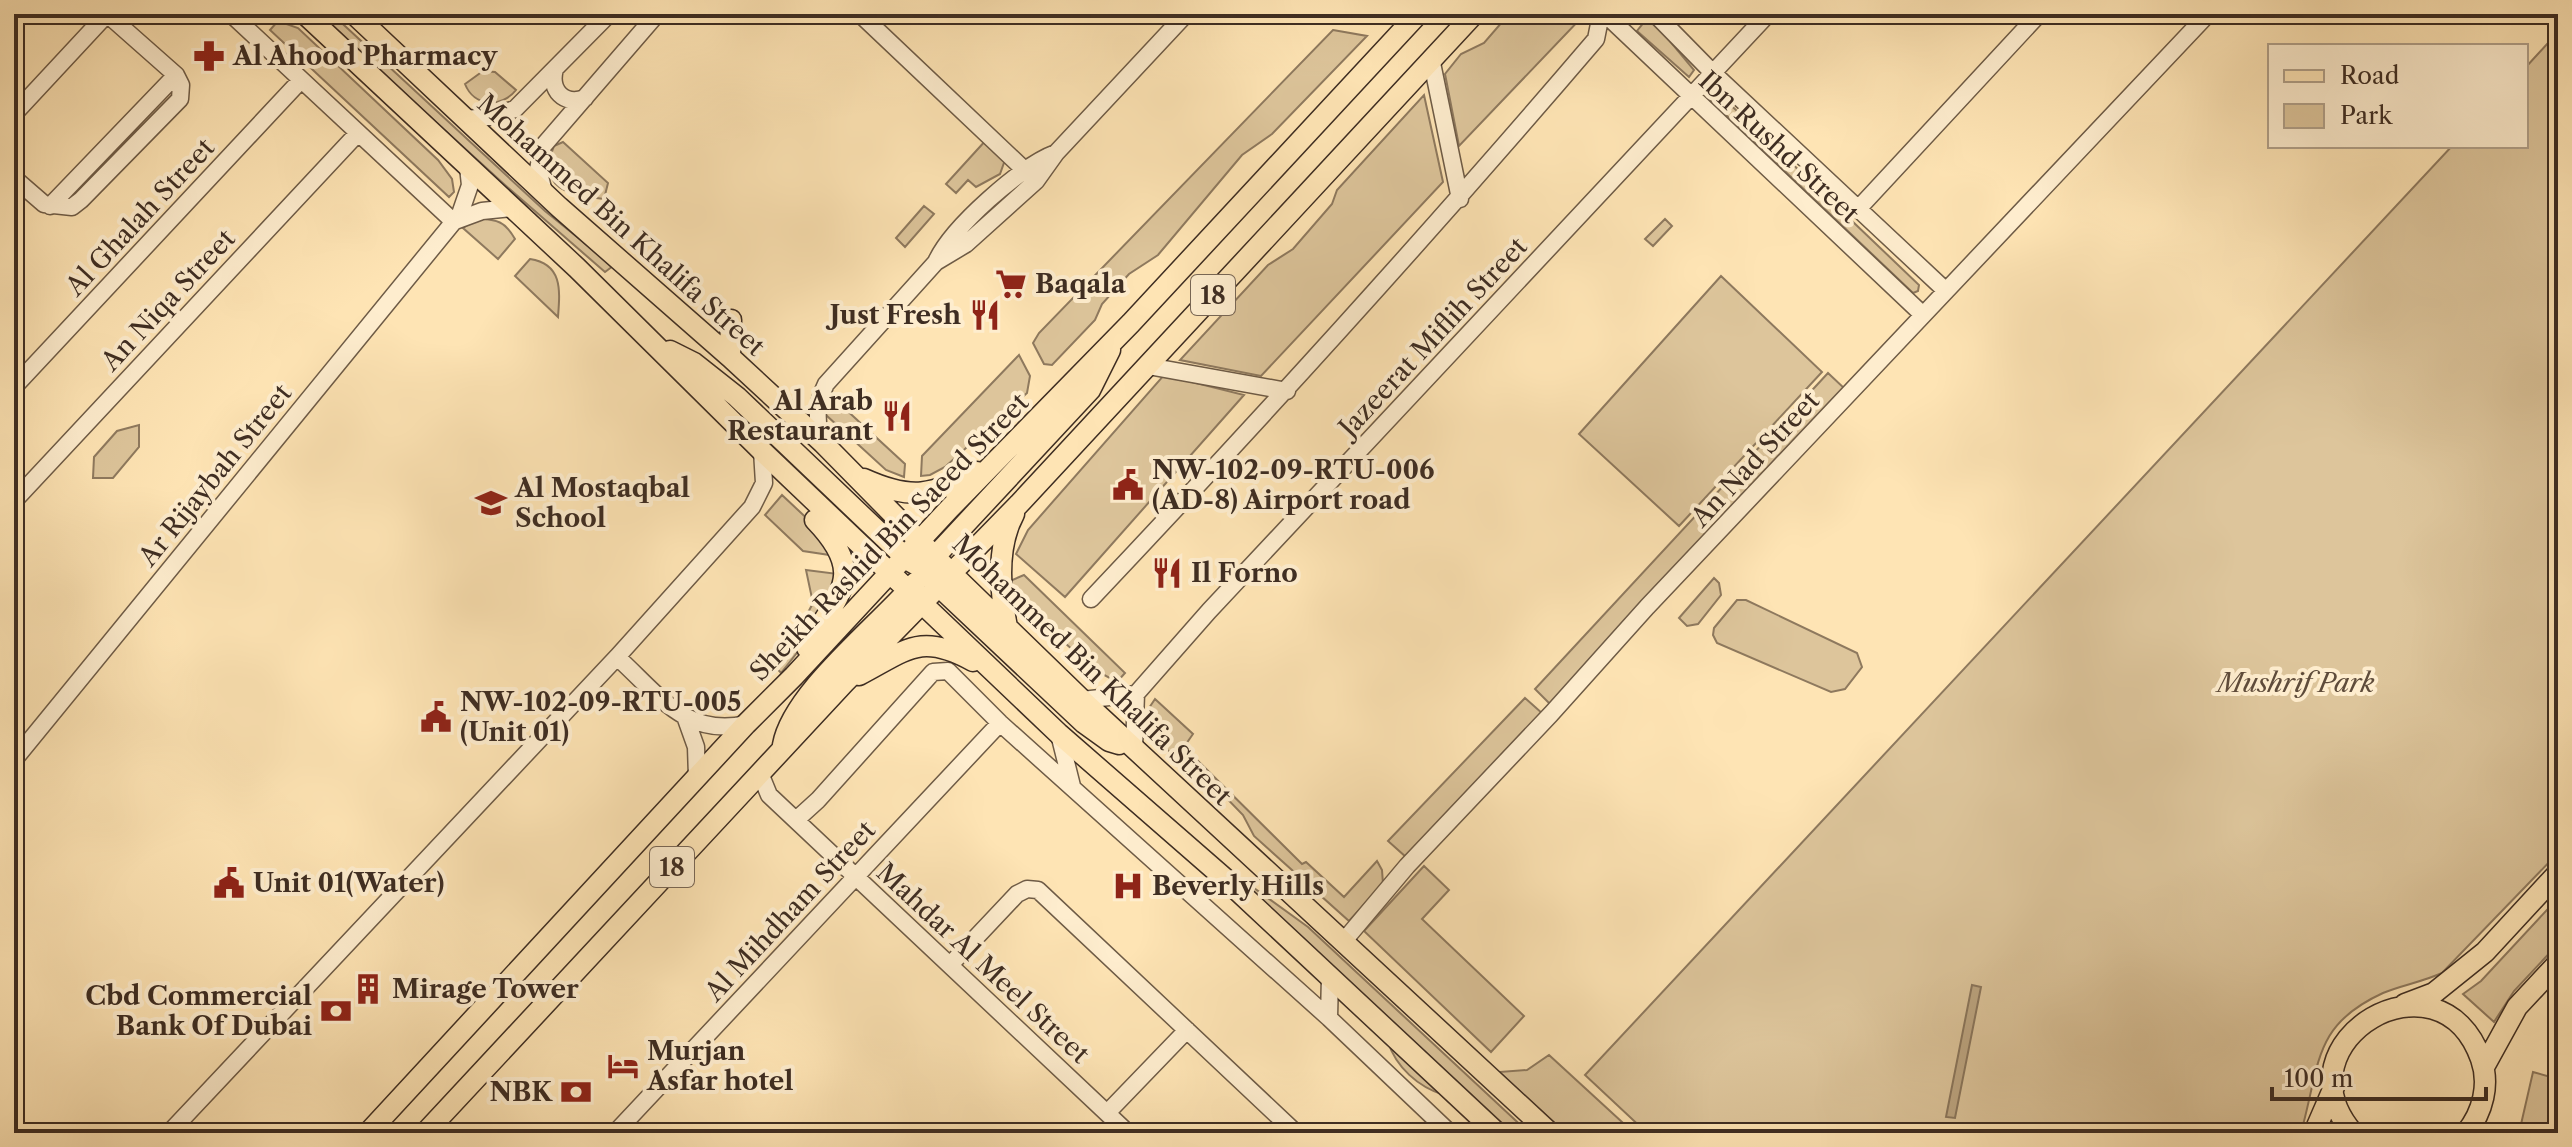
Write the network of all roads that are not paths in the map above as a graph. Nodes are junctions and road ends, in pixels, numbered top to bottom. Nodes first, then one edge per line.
1 (107, 14) edge
2 (231, 14) edge
3 (305, 14) edge
4 (354, 14) edge
5 (609, 14) edge
6 (657, 14) edge
7 (860, 14) edge
8 (1186, 14) edge
9 (1418, 14) edge
10 (1474, 14) edge
11 (1603, 14) edge
12 (1655, 14) edge
13 (1768, 14) edge
14 (2039, 14) edge
15 (2208, 14) edge
16 (1625, 35) junction
17 (1596, 39) junction
18 (1431, 58) junction
19 (555, 69) junction
20 (1713, 73) junction
21 (301, 80) junction
22 (1690, 97) junction
23 (585, 98) junction
24 (14, 114) edge
25 (465, 119) junction
26 (358, 133) junction
27 (468, 167) junction
28 (1031, 176) junction
29 (14, 178) edge
30 (544, 192) junction
31 (1460, 199) junction
32 (511, 208) junction
33 (1858, 209) junction
34 (454, 222) junction
35 (1945, 290) junction
36 (1922, 314) junction
37 (731, 320) dead end
38 (1113, 341) junction
39 (656, 346) junction
40 (730, 357) junction
41 (1148, 366) junction
42 (14, 387) edge
43 (1287, 391) junction
44 (823, 443) junction
45 (762, 451) junction
46 (995, 463) junction
47 (784, 470) junction
48 (855, 475) junction
49 (14, 501) edge
50 (1019, 504) junction
51 (926, 566) junction
52 (889, 572) junction
53 (914, 597) junction
54 (1091, 599) dead end
55 (1007, 627) junction
56 (617, 657) junction
57 (794, 676) junction
58 (1001, 676) junction
59 (845, 682) junction
60 (1136, 694) junction
61 (1082, 700) junction
62 (686, 719) junction
63 (1000, 723) junction
64 (746, 724) junction
65 (1059, 734) junction
66 (1134, 748) junction
67 (783, 749) junction
68 (14, 760) edge
69 (760, 773) junction
70 (697, 777) junction
71 (1072, 786) junction
72 (741, 794) junction
73 (769, 795) junction
74 (796, 820) junction
75 (2558, 873) edge
76 (856, 876) junction
77 (1343, 942) junction
78 (2558, 963) edge
79 (950, 965) junction
80 (1330, 976) junction
81 (2399, 1006) junction
82 (1329, 1018) junction
83 (1187, 1030) junction
84 (2484, 1067) junction
85 (2334, 1087) junction
86 (1107, 1113) junction
87 (1285, 1129) edge
88 (176, 1131) edge
89 (368, 1133) edge
90 (425, 1133) edge
91 (615, 1133) edge
92 (1128, 1133) edge
93 (1450, 1133) edge
94 (1497, 1133) edge
95 (1550, 1133) edge
96 (2314, 1133) edge
97 (2353, 1133) edge
98 (2466, 1133) edge

1 - 24 street
1 - 29 street
2 - 21 street
3 - 27 main road
4 - 25 main road, Mohammed Bin Khalifa Street
5 - 19 street
6 - 23 street
7 - 28 street
8 - 28 street
9 - 38 main road, Sheikh Rashid Bin Saeed Street / 18
10 - 18 main road, Sheikh Rashid Bin Saeed Street / 18
11 - 16 street, Ibn Rushd Street
11 - 17 street
12 - 20 street, Ibn Rushd Street
13 - 20 street, Jazeerat Miflih Street
14 - 33 street
15 - 35 street, An Nad Street
16 - 17 street
16 - 22 street, Ibn Rushd Street
17 - 31 street
18 - 31 street
18 - 41 main road, Sheikh Rashid Bin Saeed Street / 18
19 - 23 street
19 - 25 street
20 - 22 street, Jazeerat Miflih Street
20 - 33 street, Ibn Rushd Street
21 - 26 street
21 - 42 street, Al Ghalah Street
22 - 36 street, Ibn Rushd Street
22 - 60 street, Jazeerat Miflih Street
23 - 30 street
25 - 30 main road, Mohammed Bin Khalifa Street
26 - 34 street
26 - 49 street, An Niqa Street
27 - 32 main road
27 - 34 street, Ar Rijaybah Street
28 - 44 street
30 - 40 main road, Mohammed Bin Khalifa Street
31 - 43 street
32 - 34 street
32 - 39 main road
33 - 35 street, Ibn Rushd Street
34 - 68 street, Ar Rijaybah Street
35 - 36 street, An Nad Street
36 - 77 street, An Nad Street
37 - 40 main road
38 - 46 main road, Sheikh Rashid Bin Saeed Street / 18
38 - 51 main road
39 - 45 main road
39 - 51 main road
40 - 44 main road, Mohammed Bin Khalifa Street
41 - 43 street
41 - 50 main road, Sheikh Rashid Bin Saeed Street / 18
43 - 54 street
44 - 48 main road, Mohammed Bin Khalifa Street
45 - 47 main road
45 - 56 street
46 - 48 main road
46 - 51 main road, Sheikh Rashid Bin Saeed Street / 18
47 - 52 main road
47 - 57 main road
48 - 51 main road, Mohammed Bin Khalifa Street
50 - 51 main road, Sheikh Rashid Bin Saeed Street / 18
50 - 55 main road
51 - 52 main road
51 - 53 main road, Sheikh Rashid Bin Saeed Street / 18
51 - 55 main road, Mohammed Bin Khalifa Street
51 - 66 main road
52 - 53 main road
52 - 57 main road, Sheikh Rashid Bin Saeed Street / 18
53 - 58 main road
53 - 59 main road, Sheikh Rashid Bin Saeed Street / 18
53 - 67 main road
55 - 61 main road, Mohammed Bin Khalifa Street
56 - 62 street
56 - 88 street
57 - 64 main road, Sheikh Rashid Bin Saeed Street / 18
58 - 59 main road
58 - 65 main road
59 - 67 main road, Sheikh Rashid Bin Saeed Street / 18
60 - 61 street
60 - 66 street
61 - 66 main road, Mohammed Bin Khalifa Street
62 - 64 street
62 - 70 street
63 - 71 street
63 - 74 street
63 - 76 street, Al Mihdham Street
64 - 70 main road, Sheikh Rashid Bin Saeed Street / 18
65 - 71 street
65 - 80 main road
66 - 77 main road, Mohammed Bin Khalifa Street
67 - 69 main road, Sheikh Rashid Bin Saeed Street / 18
69 - 72 main road, Sheikh Rashid Bin Saeed Street / 18
69 - 73 street, Mahdar Al Meel Street
70 - 89 main road, Sheikh Rashid Bin Saeed Street / 18
71 - 82 street
72 - 73 street
72 - 90 main road, Sheikh Rashid Bin Saeed Street / 18
73 - 74 street, Mahdar Al Meel Street
74 - 76 street, Mahdar Al Meel Street
75 - 81 main road
76 - 79 street, Mahdar Al Meel Street
76 - 91 street, Al Mihdham Street
77 - 95 main road, Mohammed Bin Khalifa Street
78 - 84 main road
79 - 83 street
79 - 86 street, Mahdar Al Meel Street
80 - 82 street
80 - 94 main road
81 - 84 main road
81 - 85 main road
82 - 93 street
83 - 86 street
83 - 87 street
84 - 98 main road
85 - 96 main road
85 - 97 main road
86 - 92 street, Mahdar Al Meel Street

